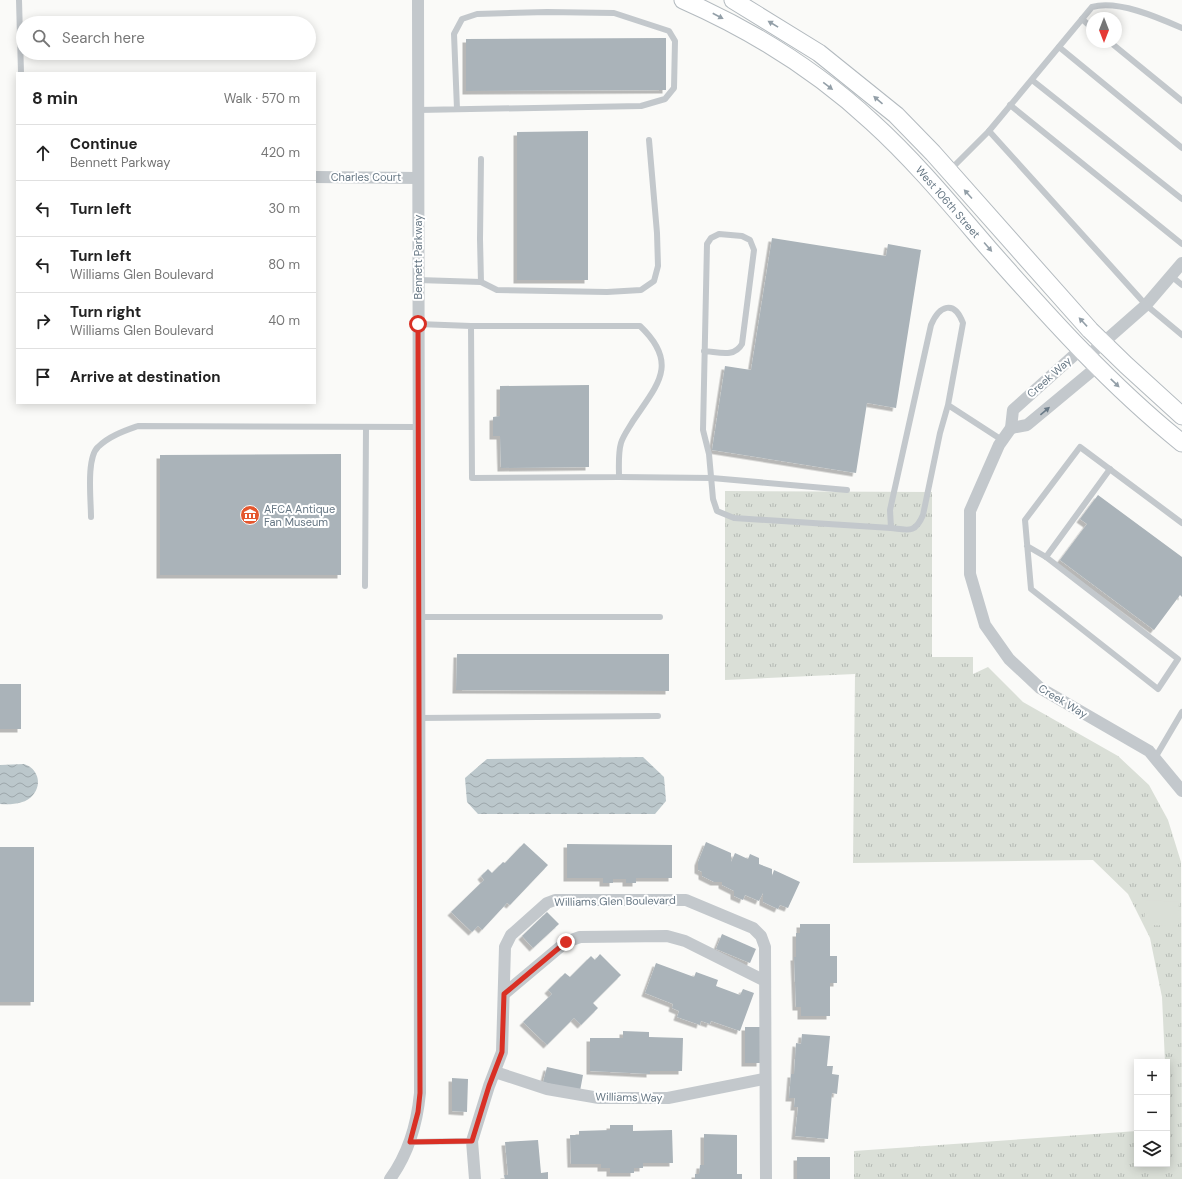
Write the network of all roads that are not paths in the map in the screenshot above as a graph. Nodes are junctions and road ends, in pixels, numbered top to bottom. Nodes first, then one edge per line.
1 (19, 0) edge
2 (418, 0) edge
3 (683, 0) edge
4 (733, 0) edge
5 (19, 16) edge
6 (1082, 19) junction
7 (1086, 23) edge
8 (1182, 28) edge
9 (1059, 47) junction
10 (1117, 48) edge
11 (21, 60) edge
12 (21, 72) edge
13 (1032, 80) junction
14 (1182, 101) edge
15 (1010, 105) junction
16 (457, 109) junction
17 (418, 110) junction
18 (989, 131) junction
19 (649, 140) dead end
20 (1182, 148) edge
21 (481, 159) dead end
22 (948, 171) junction
23 (316, 177) edge
24 (418, 178) junction
25 (1182, 199) edge
26 (1182, 244) edge
27 (1182, 263) edge
28 (1171, 276) junction
29 (418, 280) junction
30 (481, 282) junction
31 (1182, 285) edge
32 (1146, 305) junction
33 (418, 324) junction
34 (471, 326) junction
35 (1182, 335) edge
36 (1104, 343) junction
37 (704, 351) junction
38 (1089, 357) junction
39 (948, 405) junction
40 (1182, 416) edge
41 (366, 427) junction
42 (418, 427) junction
43 (1011, 428) junction
44 (1002, 440) junction
45 (1182, 443) edge
46 (1110, 469) junction
47 (619, 477) junction
48 (712, 478) junction
49 (847, 490) dead end
50 (91, 517) dead end
51 (1182, 523) edge
52 (890, 528) junction
53 (1027, 546) junction
54 (1046, 557) junction
55 (365, 586) dead end
56 (419, 617) junction
57 (660, 617) dead end
58 (1180, 660) edge
59 (1182, 712) edge
60 (658, 716) dead end
61 (419, 718) junction
62 (1155, 758) junction
63 (1182, 791) edge
64 (765, 981) junction
65 (504, 994) junction
66 (495, 1072) junction
67 (764, 1079) junction
68 (472, 1141) junction
69 (410, 1142) junction
70 (390, 1179) edge
71 (475, 1179) edge
72 (766, 1179) edge

1 - 5 lane
2 - 17 street, Bennett Parkway
3 -> 38 street, West 106th Street
22 -> 4 street, West 106th Street
6 - 7 lane
6 - 8 lane
6 - 9 lane
9 - 13 lane
9 - 20 lane
10 - 14 lane
11 - 12 lane
13 - 15 lane
13 - 25 lane
15 - 18 lane
15 - 26 lane
16 - 16 lane
16 - 17 lane
17 - 24 street, Bennett Parkway
18 - 22 lane
18 - 32 lane
19 - 30 lane
21 - 30 lane
36 -> 22 street, West 106th Street
23 - 24 street, Charles Court
24 - 29 street, Bennett Parkway
27 - 28 street
28 - 31 lane
28 - 32 street
29 - 30 lane
29 - 33 street, Bennett Parkway
32 - 35 lane
32 - 36 street
33 - 34 lane
33 - 42 street, Bennett Parkway
34 - 47 lane
34 - 47 lane
36 - 38 street
36 - 40 street, West 106th Street
37 - 37 lane
37 - 48 lane
43 -> 38 street, Creek Way
38 - 43 street, Creek Way
38 -> 45 street, West 106th Street
39 - 44 lane
39 - 52 lane
39 - 52 lane
41 - 42 lane
41 - 50 lane
41 - 55 lane
42 - 56 street, Bennett Parkway
43 - 44 street, Creek Way
44 - 62 street, Creek Way
46 - 51 lane
46 - 53 lane
46 - 54 lane
47 - 48 lane
48 - 49 lane
48 - 52 lane
53 - 54 lane
53 - 58 lane
54 - 58 lane
56 - 57 lane
56 - 61 street, Bennett Parkway
59 - 62 lane
60 - 61 lane
61 - 69 street, Bennett Parkway
62 - 63 street, Creek Way
64 - 65 street
64 - 65 street, Williams Glen Boulevard
64 - 67 street, Williams Glen Boulevard
65 - 66 street, Williams Glen Boulevard
66 - 67 street, Williams Way
66 - 68 street, Williams Glen Boulevard
67 - 72 street, Williams Glen Boulevard
68 - 69 lane
68 - 71 street, Williams Glen Boulevard
69 - 70 street, Bennett Parkway

